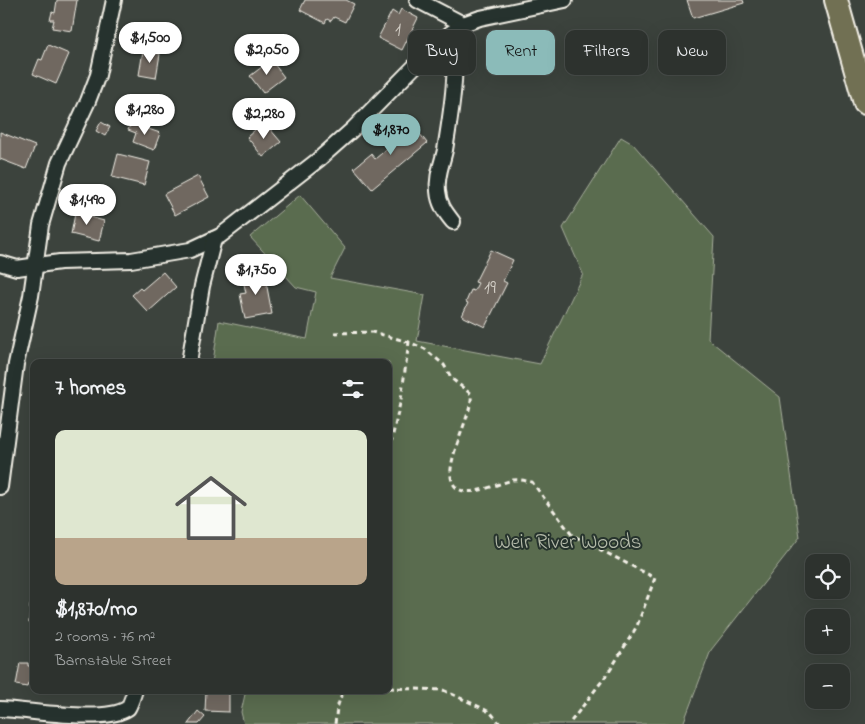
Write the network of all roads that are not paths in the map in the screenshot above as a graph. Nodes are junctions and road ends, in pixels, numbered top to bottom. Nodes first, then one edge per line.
1 (114, 0) edge
2 (417, 0) edge
3 (565, 0) edge
4 (836, 0) edge
5 (463, 24) junction
6 (455, 30) edge
7 (408, 73) edge
8 (453, 75) edge
9 (865, 103) edge
10 (453, 222) dead end
11 (214, 239) junction
12 (0, 263) edge
13 (36, 266) junction
14 (190, 359) edge
15 (0, 487) edge
16 (133, 694) edge
17 (0, 709) edge

1 - 13 street
2 - 5 street
3 - 5 street
4 - 9 main road
5 - 6 street
7 - 11 street
8 - 10 street
11 - 13 street
11 - 14 street
12 - 13 street
13 - 15 street
16 - 17 street

